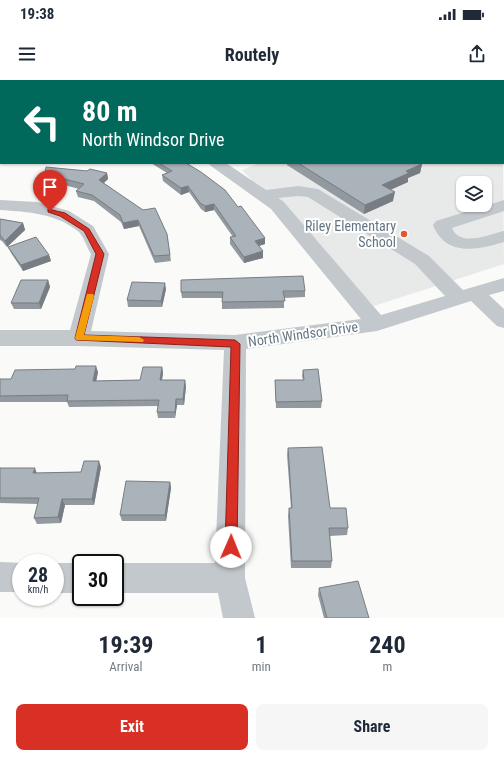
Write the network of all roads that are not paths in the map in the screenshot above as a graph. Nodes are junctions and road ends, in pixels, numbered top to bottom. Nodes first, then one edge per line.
1 (218, 164) edge
2 (264, 195) junction
3 (0, 205) edge
4 (504, 205) edge
5 (504, 236) edge
6 (504, 284) edge
7 (468, 297) junction
8 (504, 321) edge
9 (377, 324) junction
10 (0, 338) edge
11 (79, 338) junction
12 (235, 344) junction
13 (0, 577) edge
14 (12, 577) edge
15 (124, 578) edge
16 (230, 578) junction
17 (239, 618) edge

1 - 2 street
2 - 7 street
2 - 9 street
3 - 11 street
4 - 5 street
6 - 7 street, North Windsor Drive
7 - 8 street
7 - 9 street, North Windsor Drive
9 - 12 street, North Windsor Drive
10 - 11 street, North Windsor Drive
11 - 12 street, North Windsor Drive
12 - 16 street
13 - 14 street
15 - 16 street
16 - 17 street

